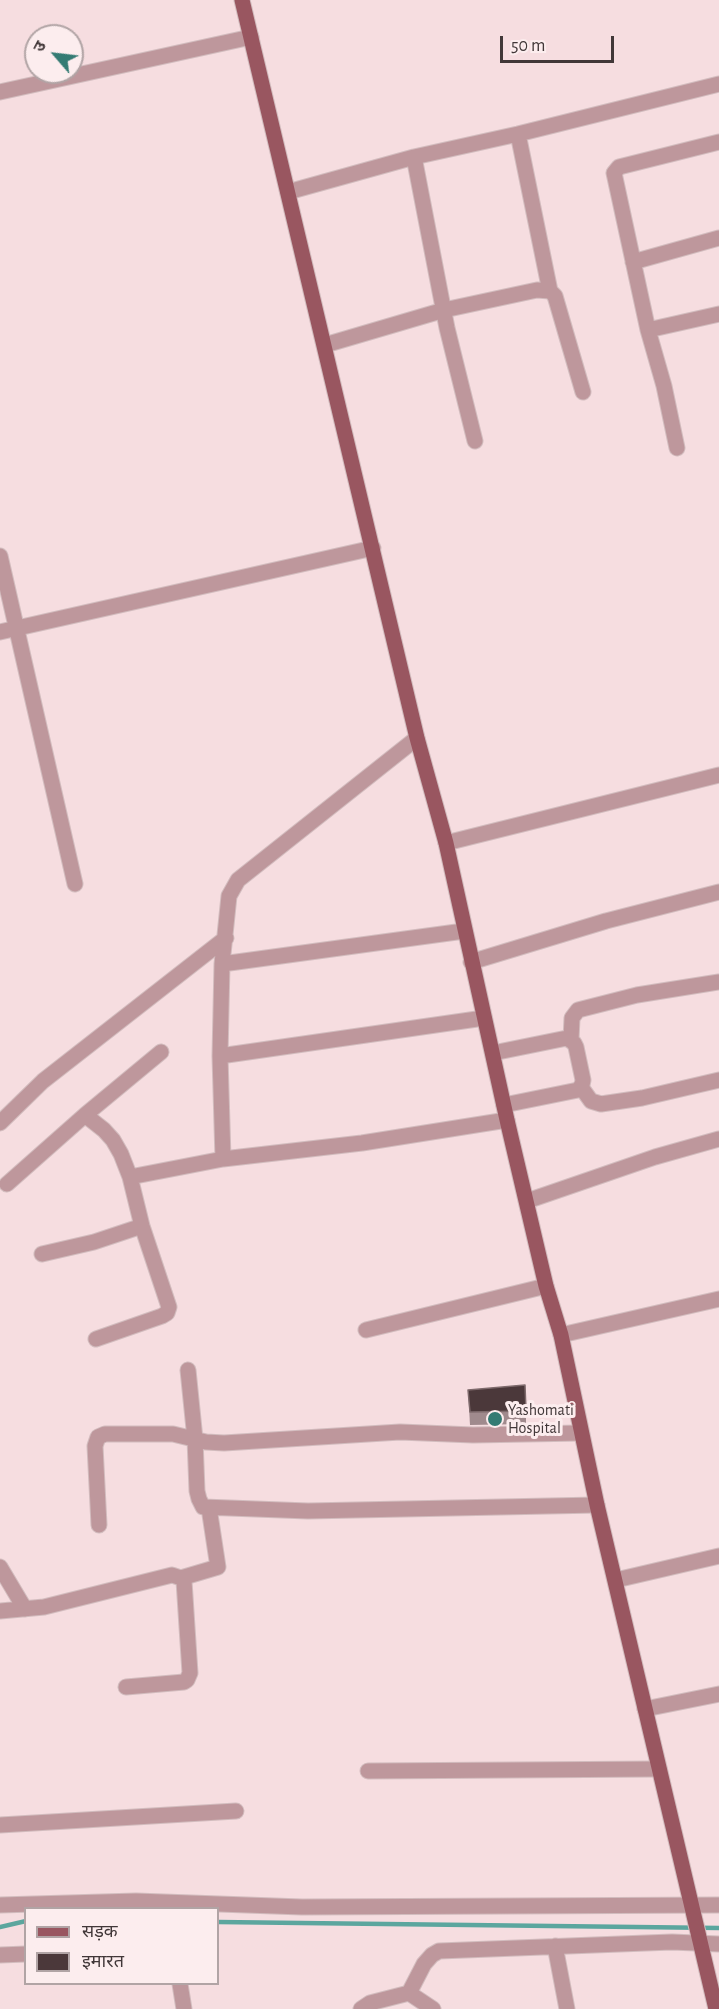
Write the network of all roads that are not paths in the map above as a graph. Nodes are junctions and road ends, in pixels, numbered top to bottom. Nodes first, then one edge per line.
1 (242, 0) edge
2 (251, 37) junction
3 (718, 87) edge
4 (0, 92) edge
5 (518, 134) junction
6 (719, 142) edge
7 (414, 157) junction
8 (288, 192) junction
9 (719, 238) edge
10 (633, 262) junction
11 (550, 291) junction
12 (444, 310) junction
13 (719, 314) edge
14 (648, 330) junction
15 (325, 345) junction
16 (583, 392) dead end
17 (475, 441) dead end
18 (677, 448) dead end
19 (373, 548) junction
20 (0, 555) edge
21 (18, 628) junction
22 (0, 632) edge
23 (417, 738) junction
24 (719, 775) edge
25 (446, 843) junction
26 (75, 884) dead end
27 (719, 892) edge
28 (464, 931) junction
29 (225, 938) junction
30 (471, 962) junction
31 (222, 964) junction
32 (719, 982) edge
33 (484, 1018) junction
34 (571, 1040) junction
35 (161, 1052) dead end
36 (493, 1053) junction
37 (220, 1056) junction
38 (719, 1080) edge
39 (581, 1087) junction
40 (505, 1113) junction
41 (85, 1115) junction
42 (0, 1123) edge
43 (719, 1139) edge
44 (224, 1159) junction
45 (130, 1177) junction
46 (7, 1184) dead end
47 (527, 1201) junction
48 (142, 1226) junction
49 (42, 1254) dead end
50 (546, 1286) junction
51 (719, 1299) edge
52 (366, 1329) dead end
53 (561, 1335) junction
54 (96, 1339) dead end
55 (189, 1370) dead end
56 (581, 1433) junction
57 (195, 1439) junction
58 (597, 1505) junction
59 (209, 1508) junction
60 (99, 1525) dead end
61 (719, 1556) edge
62 (0, 1567) edge
63 (181, 1578) junction
64 (616, 1580) junction
65 (26, 1609) junction
66 (0, 1611) edge
67 (126, 1688) dead end
68 (719, 1694) edge
69 (645, 1709) junction
70 (659, 1769) junction
71 (368, 1771) dead end
72 (236, 1811) dead end
73 (0, 1823) edge
74 (691, 1904) junction
75 (0, 1905) edge
76 (719, 1905) edge
77 (700, 1941) junction
78 (719, 1944) edge
79 (555, 1946) junction
80 (24, 1953) edge
81 (0, 1955) edge
82 (180, 1985) edge
83 (409, 1993) junction
84 (184, 2009) edge
85 (361, 2009) edge
86 (433, 2009) edge
87 (567, 2009) edge
88 (716, 2009) edge

1 - 2 main road
2 - 4 street
2 - 8 main road
3 - 5 street
5 - 7 street
5 - 11 street
6 - 10 street
7 - 8 street
7 - 12 street
8 - 15 main road
9 - 10 street
10 - 14 street
11 - 12 street
11 - 16 street
12 - 15 street
12 - 17 street
13 - 14 street
14 - 18 street
15 - 19 main road
19 - 21 street
19 - 23 main road
20 - 21 street
21 - 22 street
21 - 26 street
23 - 25 main road
23 - 29 street
24 - 25 street
25 - 28 main road
27 - 30 street
28 - 30 main road
28 - 31 street
29 - 31 street
29 - 42 street
30 - 33 main road
31 - 37 street
32 - 34 street
33 - 36 main road
33 - 37 street
34 - 36 street
34 - 39 street
35 - 41 street
36 - 40 main road
37 - 44 street
38 - 39 street
39 - 40 street
40 - 44 street
40 - 47 main road
41 - 45 street
41 - 46 street
43 - 47 street
44 - 45 street
45 - 48 street
47 - 50 main road
48 - 49 street
48 - 54 street
50 - 52 street
50 - 53 main road
51 - 53 street
53 - 56 main road
55 - 57 street
56 - 57 street
56 - 58 main road
57 - 59 street
57 - 60 street
58 - 59 street
58 - 64 main road
59 - 63 street
61 - 64 street
62 - 65 street
63 - 65 street
63 - 67 street
64 - 69 main road
65 - 66 street
68 - 69 street
69 - 70 main road
70 - 71 street
70 - 74 main road
72 - 73 street
74 - 75 street
74 - 76 street
74 - 77 main road
77 - 78 street
77 - 79 street
77 - 88 main road
79 - 83 street
79 - 87 street
80 - 81 street
82 - 84 street
83 - 85 street
83 - 86 street

